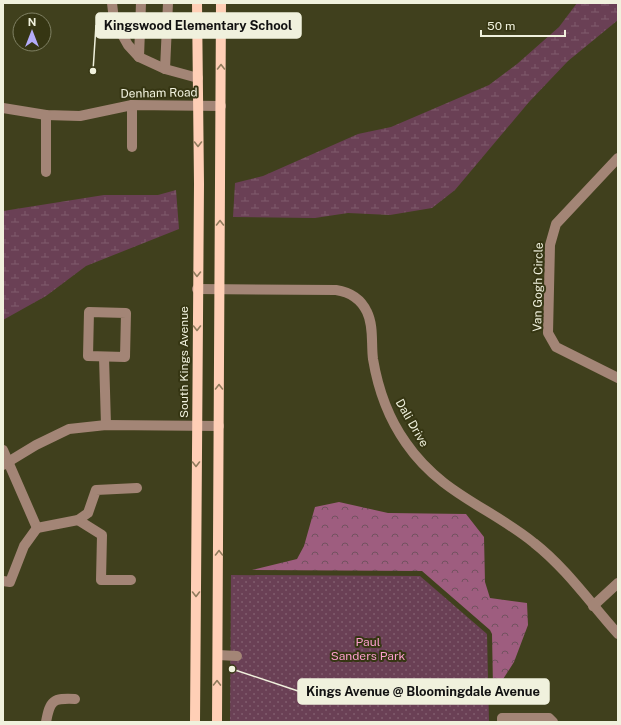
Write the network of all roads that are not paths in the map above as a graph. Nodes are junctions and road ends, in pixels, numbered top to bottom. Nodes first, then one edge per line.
1 (112, 3) edge
2 (140, 3) edge
3 (168, 3) edge
4 (197, 3) edge
5 (221, 3) edge
6 (139, 57) junction
7 (165, 69) junction
8 (198, 78) junction
9 (132, 105) junction
10 (198, 105) junction
11 (221, 106) junction
12 (3, 108) edge
13 (46, 115) junction
14 (132, 147) dead end
15 (618, 158) edge
16 (46, 172) dead end
17 (197, 290) junction
18 (219, 290) junction
19 (104, 357) junction
20 (618, 378) edge
21 (106, 425) junction
22 (197, 426) junction
23 (219, 426) junction
24 (3, 450) edge
25 (6, 464) edge
26 (137, 488) dead end
27 (78, 520) junction
28 (37, 528) junction
29 (131, 580) dead end
30 (3, 581) edge
31 (618, 583) edge
32 (593, 606) junction
33 (618, 634) edge
34 (218, 656) junction
35 (237, 656) dead end
36 (76, 699) dead end
37 (46, 722) edge
38 (195, 722) edge
39 (217, 722) edge
40 (502, 722) edge
41 (553, 722) edge

1 - 6 street
2 - 6 street
3 - 7 street
4 - 8 main road, South Kings Avenue
11 -> 5 main road
6 - 7 street
7 - 8 street
8 - 10 main road, South Kings Avenue
9 - 10 street, Denham Road
9 - 13 street, Denham Road
9 - 14 street
10 - 11 street, Denham Road
10 -> 17 main road, South Kings Avenue
18 -> 11 main road
12 - 13 street, Denham Road
13 - 16 street
15 - 20 street, Van Gogh Circle
17 - 18 street, Dali Drive
17 -> 22 main road, South Kings Avenue
23 -> 18 main road
18 - 32 street, Dali Drive
19 - 19 street
19 - 21 street
21 - 22 street
21 - 25 street
22 - 23 street
22 -> 38 main road, South Kings Avenue
34 -> 23 main road
24 - 25 street
25 - 28 street
26 - 27 street
27 - 28 street
27 - 29 street
28 - 30 street
31 - 32 street
32 - 33 street, Dali Drive
34 - 35 street
39 -> 34 main road
36 - 37 street
40 - 41 street

